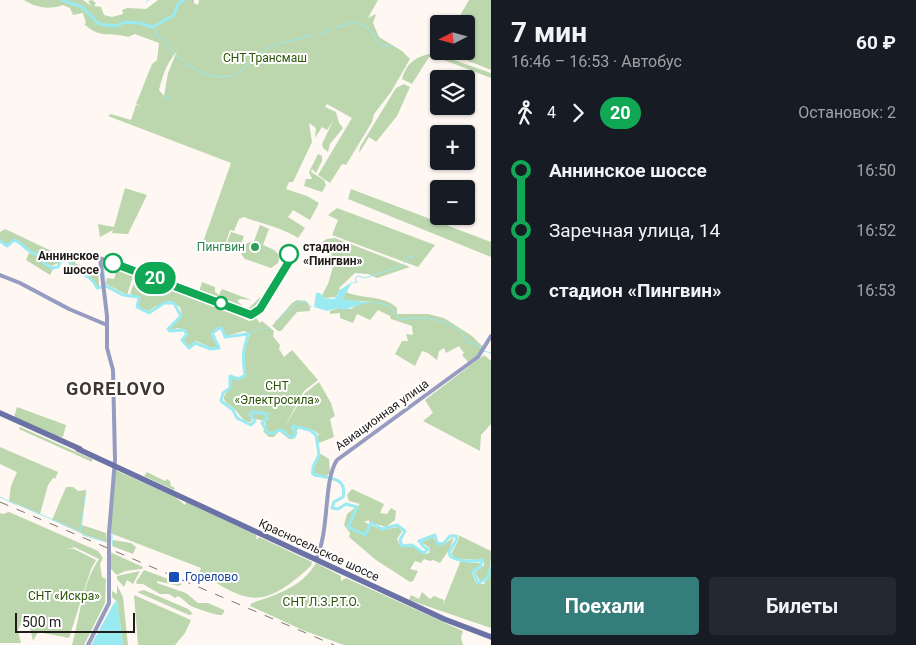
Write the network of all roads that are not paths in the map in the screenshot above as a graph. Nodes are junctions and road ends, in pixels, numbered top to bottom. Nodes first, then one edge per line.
1 (294, 254) dead end
2 (0, 275) edge
3 (107, 326) junction
4 (491, 336) edge
5 (0, 413) edge
6 (114, 466) junction
7 (316, 560) junction
8 (491, 637) edge
9 (88, 645) edge

1 - 3 street
2 - 3 street
3 - 6 street
4 - 7 street, Авиационная улица
5 - 6 highway, Красносельское шоссе
6 - 7 highway, Красносельское шоссе
6 - 9 street
7 - 8 highway, Красносельское шоссе

